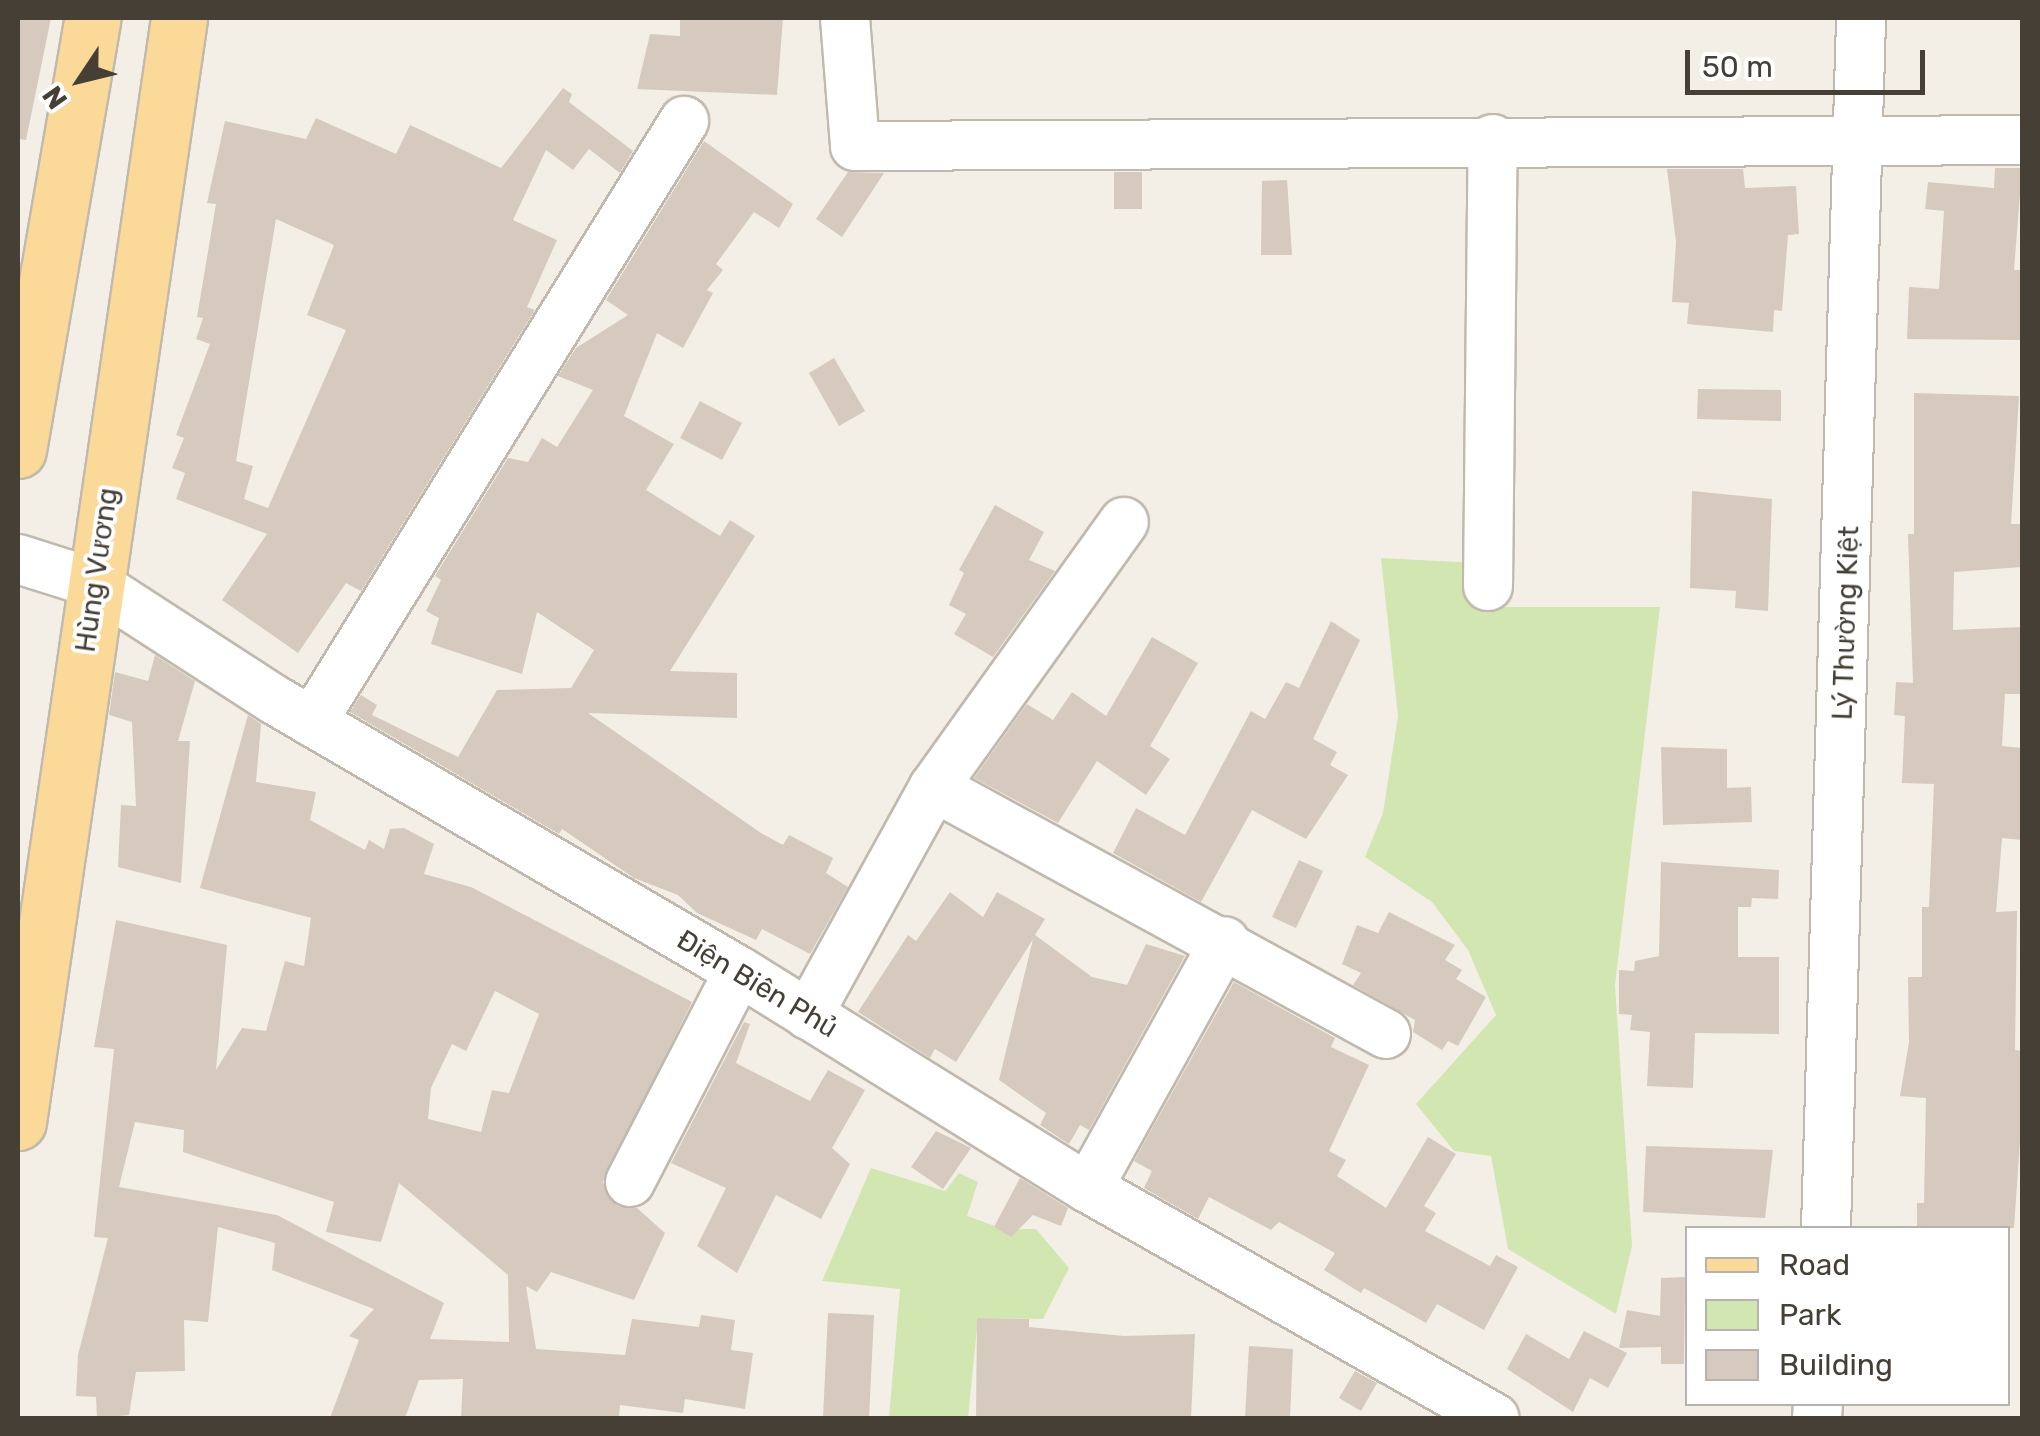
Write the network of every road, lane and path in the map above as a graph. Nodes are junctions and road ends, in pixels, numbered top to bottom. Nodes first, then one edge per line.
1 (93, 18) edge
2 (179, 18) edge
3 (845, 18) edge
4 (1861, 18) edge
5 (684, 121) dead end
6 (1861, 136) junction
7 (1493, 139) junction
8 (2022, 140) edge
9 (18, 450) edge
10 (1124, 522) dead end
11 (18, 559) edge
12 (94, 583) junction
13 (1488, 586) dead end
14 (312, 722) junction
15 (934, 787) junction
16 (1226, 941) junction
17 (739, 970) junction
18 (808, 1014) junction
19 (1386, 1034) dead end
20 (18, 1122) edge
21 (630, 1182) dead end
22 (1088, 1188) junction
23 (1826, 1226) edge
24 (1494, 1418) edge

1 - 9 main road
2 - 12 main road, Hùng Vương
3 - 7 street
4 - 6 street, Lý Thường Kiệt
5 - 14 street
6 - 7 street
6 - 8 street
6 - 23 street, Lý Thường Kiệt
7 - 13 street
10 - 15 street
11 - 12 street, Điện Biên Phủ
12 - 14 street, Điện Biên Phủ
12 - 20 main road, Hùng Vương
14 - 17 street, Điện Biên Phủ
15 - 16 street
15 - 18 street
16 - 19 street
16 - 22 street
17 - 18 street, Điện Biên Phủ
17 - 21 street
18 - 22 street, Điện Biên Phủ
22 - 24 street, Điện Biên Phủ

